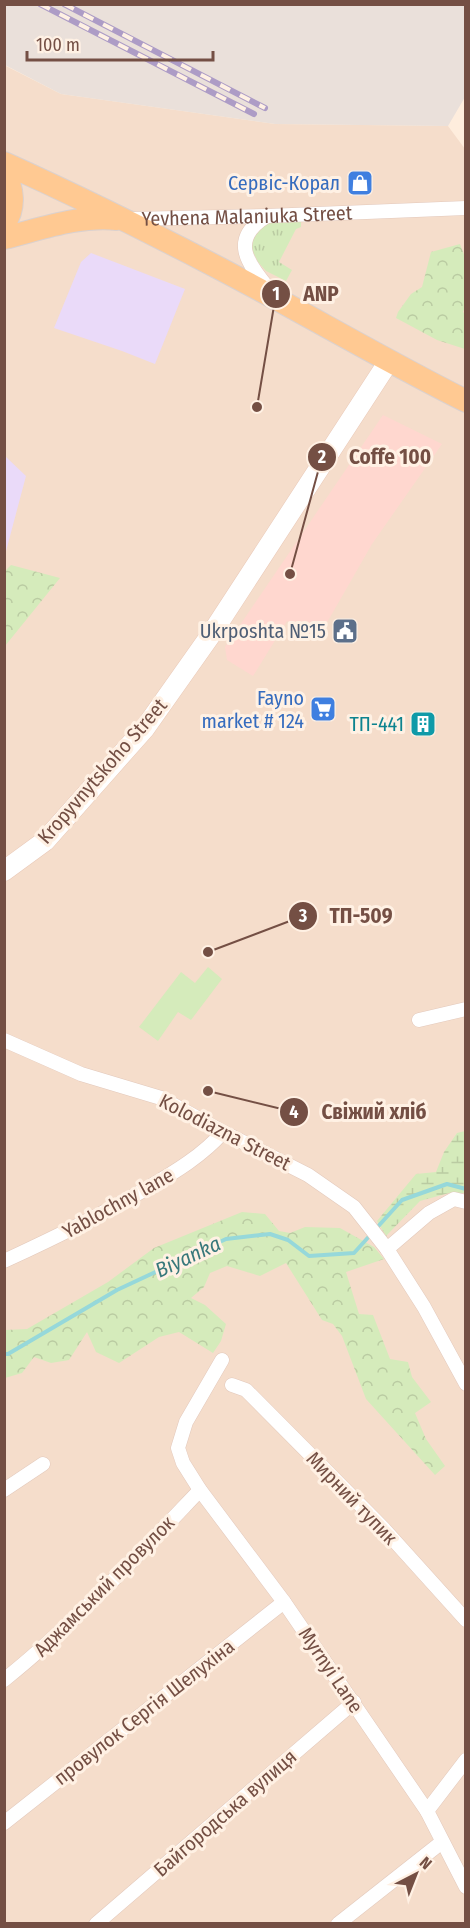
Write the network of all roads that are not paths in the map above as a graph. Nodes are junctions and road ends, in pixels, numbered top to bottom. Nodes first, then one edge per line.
1 (4, 163) edge
2 (4, 172) edge
3 (465, 208) edge
4 (267, 216) junction
5 (125, 220) junction
6 (4, 224) edge
7 (4, 238) edge
8 (279, 301) junction
9 (389, 362) junction
10 (465, 401) edge
11 (4, 871) edge
12 (465, 1010) edge
13 (419, 1020) dead end
14 (4, 1040) edge
15 (222, 1132) junction
16 (465, 1202) edge
17 (385, 1246) junction
18 (4, 1261) edge
19 (222, 1360) dead end
20 (232, 1384) dead end
21 (465, 1384) edge
22 (43, 1464) dead end
23 (4, 1490) edge
24 (200, 1490) junction
25 (285, 1602) junction
26 (465, 1620) edge
27 (4, 1680) edge
28 (354, 1702) junction
29 (465, 1760) edge
30 (427, 1811) junction
31 (4, 1823) edge
32 (442, 1842) junction
33 (465, 1887) edge
34 (96, 1923) edge
35 (338, 1923) edge

1 - 5 main road, Yevhena Malaniuka Street
2 - 6 main road
3 - 4 street, Yevhena Malaniuka Street
4 - 5 street, Yevhena Malaniuka Street
4 - 8 street
5 - 7 main road
5 - 8 main road
8 - 9 main road
9 - 10 main road
9 - 11 main road, Kropyvnytskoho Street
12 - 13 street
14 - 15 street, Kolodiazna Street
15 - 17 street, Kolodiazna Street
15 - 18 street, Yablochny lane
16 - 17 street
17 - 21 street, Kolodiazna Street
19 - 24 street, Myrnyi Lane
20 - 26 street, Мирний тупик
22 - 23 street
24 - 25 street, Myrnyi Lane
24 - 27 street, Аджамський провулок
25 - 28 street, Myrnyi Lane
25 - 31 street, провулок Сергія Шелухіна
28 - 30 street, Myrnyi Lane
28 - 34 street, Байгородська вулиця
29 - 30 street
30 - 32 street, Myrnyi Lane
32 - 33 street, Myrnyi Lane
32 - 35 street

